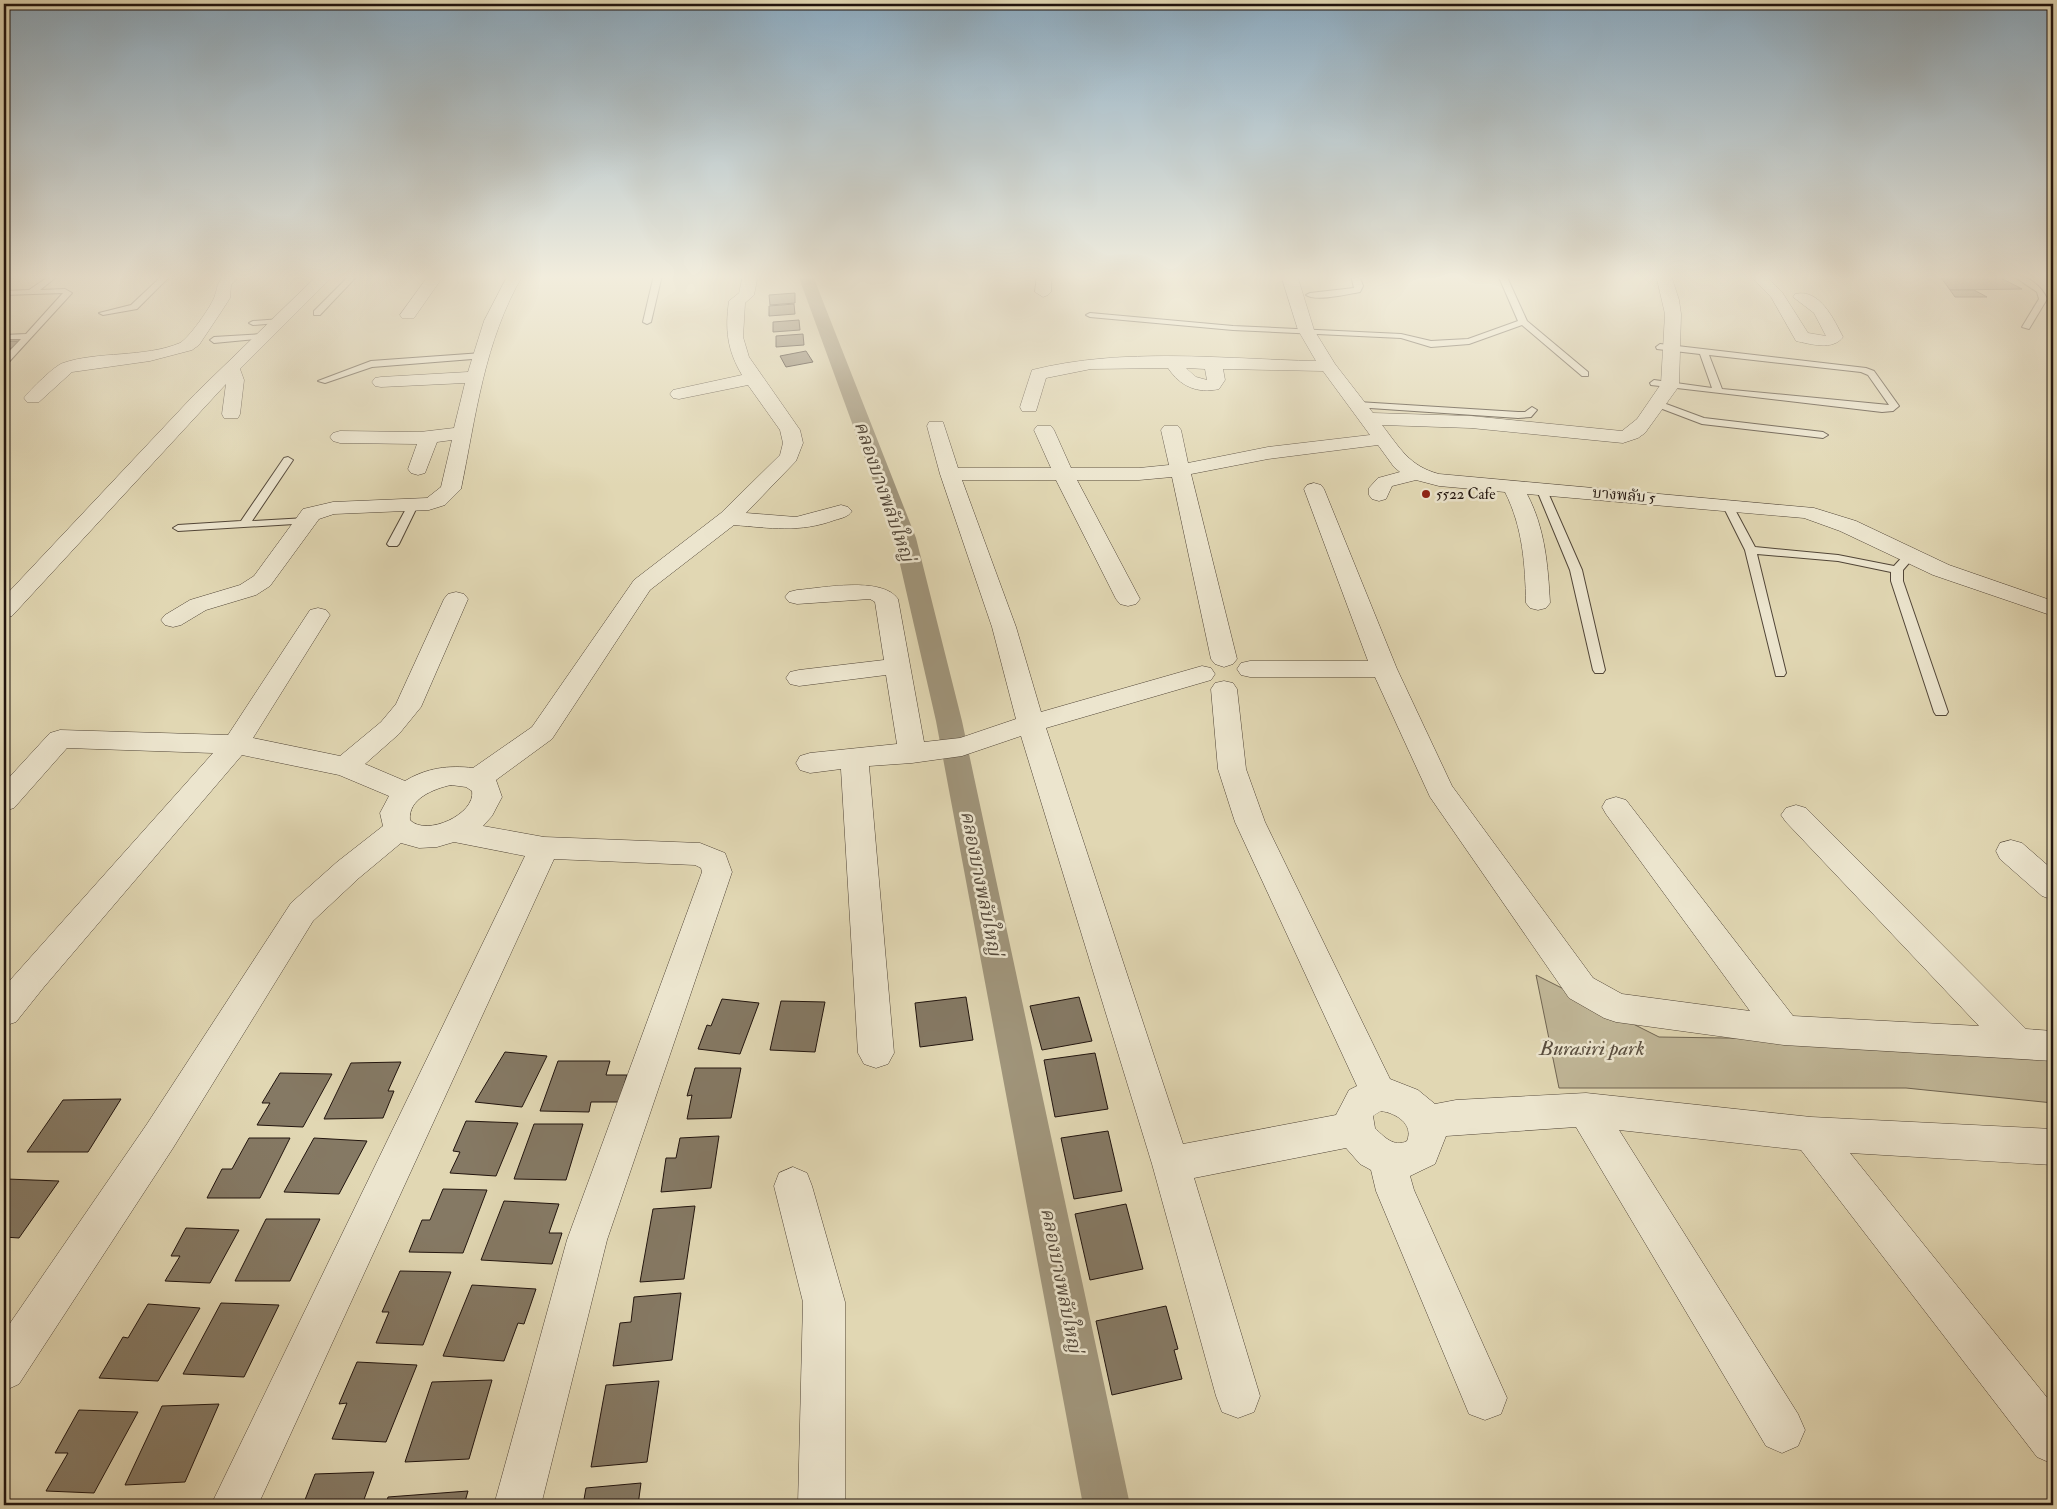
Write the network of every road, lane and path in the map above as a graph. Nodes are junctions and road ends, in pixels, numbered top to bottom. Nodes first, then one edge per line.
1 (21, 345) edge
2 (187, 345) edge
3 (247, 345) edge
4 (485, 345) edge
5 (737, 345) edge
6 (1315, 345) edge
7 (1551, 345) edge
8 (1666, 348) joint
9 (179, 350) junction
10 (1703, 352) junction
11 (482, 356) junction
12 (4, 362) edge
13 (1328, 366) junction
14 (231, 368) junction
15 (167, 371) dead end
16 (1585, 374) dead end
17 (477, 377) junction
18 (754, 378) junction
19 (322, 381) dead end
20 (381, 382) dead end
21 (1660, 391) junction
22 (1718, 391) junction
23 (679, 394) dead end
24 (33, 398) dead end
25 (1029, 407) dead end
26 (1532, 410) dead end
27 (1364, 412) junction
28 (231, 414) dead end
29 (936, 426) dead end
30 (1044, 430) dead end
31 (1170, 430) dead end
32 (464, 433) junction
33 (1824, 435) dead end
34 (340, 437) dead end
35 (429, 437) junction
36 (1388, 446) junction
37 (288, 460) dead end
38 (1304, 468) junction
39 (418, 469) dead end
40 (950, 474) junction
41 (1416, 474) junction
42 (1064, 475) junction
43 (1181, 476) junction
44 (1512, 486) junction
45 (1541, 488) junction
46 (1379, 495) dead end
47 (1727, 504) junction
48 (412, 505) junction
49 (841, 510) dead end
50 (728, 518) junction
51 (306, 521) junction
52 (244, 525) junction
53 (178, 528) dead end
54 (393, 544) dead end
55 (1751, 550) junction
56 (1903, 563) junction
57 (797, 597) dead end
58 (456, 599) dead end
59 (1128, 599) dead end
60 (1538, 603) dead end
61 (2053, 610) edge
62 (4, 611) edge
63 (318, 615) dead end
64 (173, 620) dead end
65 (1224, 658) junction
66 (896, 666) junction
67 (1250, 669) junction
68 (1384, 669) junction
69 (1599, 670) dead end
70 (1780, 672) dead end
71 (799, 678) dead end
72 (1213, 681) junction
73 (1941, 712) dead end
74 (1032, 723) junction
75 (236, 744) junction
76 (912, 754) junction
77 (854, 758) junction
78 (810, 763) dead end
79 (346, 767) junction
80 (477, 779) junction
81 (408, 792) junction
82 (4, 801) edge
83 (1616, 807) dead end
84 (1796, 815) dead end
85 (399, 829) junction
86 (454, 831) junction
87 (544, 848) junction
88 (2011, 851) dead end
89 (2053, 888) edge
90 (4, 1012) edge
91 (1784, 1030) junction
92 (2016, 1042) junction
93 (2053, 1046) edge
94 (876, 1053) dead end
95 (1379, 1094) junction
96 (1586, 1110) junction
97 (1426, 1123) junction
98 (1355, 1129) junction
99 (1811, 1134) junction
100 (2050, 1150) edge
101 (1387, 1159) junction
102 (1171, 1164) junction
103 (794, 1186) dead end
104 (4, 1369) edge
105 (1238, 1396) dead end
106 (1485, 1398) dead end
107 (1782, 1430) dead end
108 (2053, 1441) edge
109 (234, 1505) edge
110 (518, 1505) edge
111 (822, 1505) edge

1 - 12 lane
2 - 9 street
3 - 14 street
4 - 11 street
5 - 18 street
6 - 13 street, บางพลับ 5
7 - 16 lane
8 - 10 lane
8 - 21 street
9 - 15 street
9 - 24 street
10 - 22 lane
10 - 22 lane
11 - 17 street
11 - 19 lane
13 - 25 street
13 - 27 street, บางพลับ 5
14 - 28 street
14 - 62 street
17 - 20 street
17 - 32 street
18 - 23 street
18 - 50 street
21 - 22 lane
21 - 27 street
21 - 33 lane
26 - 27 lane
27 - 36 street, บางพลับ 5
29 - 40 street
30 - 42 street
31 - 43 street
32 - 35 street
32 - 48 street
34 - 35 street
35 - 39 street
36 - 38 street
36 - 41 street, บางพลับ 5
37 - 52 lane
38 - 43 street
38 - 68 street
40 - 42 street
40 - 74 street
41 - 44 street, บางพลับ 5
41 - 46 street
42 - 43 street
42 - 59 street
43 - 65 street
44 - 45 street, บางพลับ 5
44 - 60 street
45 - 47 street, บางพลับ 5
45 - 69 lane
47 - 55 lane
47 - 56 street, บางพลับ 5
48 - 51 street
48 - 54 lane
49 - 50 street
50 - 80 street
51 - 52 lane
51 - 64 street
52 - 53 lane
55 - 56 lane
55 - 70 lane
56 - 61 street, บางพลับ 5
56 - 73 lane
57 - 66 street
58 - 79 street
63 - 75 street
65 - 67 street
65 - 72 street
66 - 71 street
66 - 76 street
67 - 68 street
67 - 72 street
68 - 91 street
72 - 74 street
72 - 95 street
74 - 76 street
74 - 102 street
75 - 79 street
75 - 82 street
75 - 90 street
76 - 77 street
77 - 78 street
77 - 94 street
79 - 81 street
80 - 81 street
80 - 86 street
81 - 85 street
83 - 91 street
84 - 92 street
85 - 86 street
85 - 104 street
86 - 87 street
87 - 109 street
87 - 110 street
88 - 89 street
91 - 92 street
92 - 93 street
95 - 97 street
95 - 98 street
96 - 97 street
96 - 99 street
96 - 107 street
97 - 101 street
98 - 101 street
98 - 102 street
99 - 100 street
99 - 108 street
101 - 106 street
102 - 105 street
103 - 111 street

